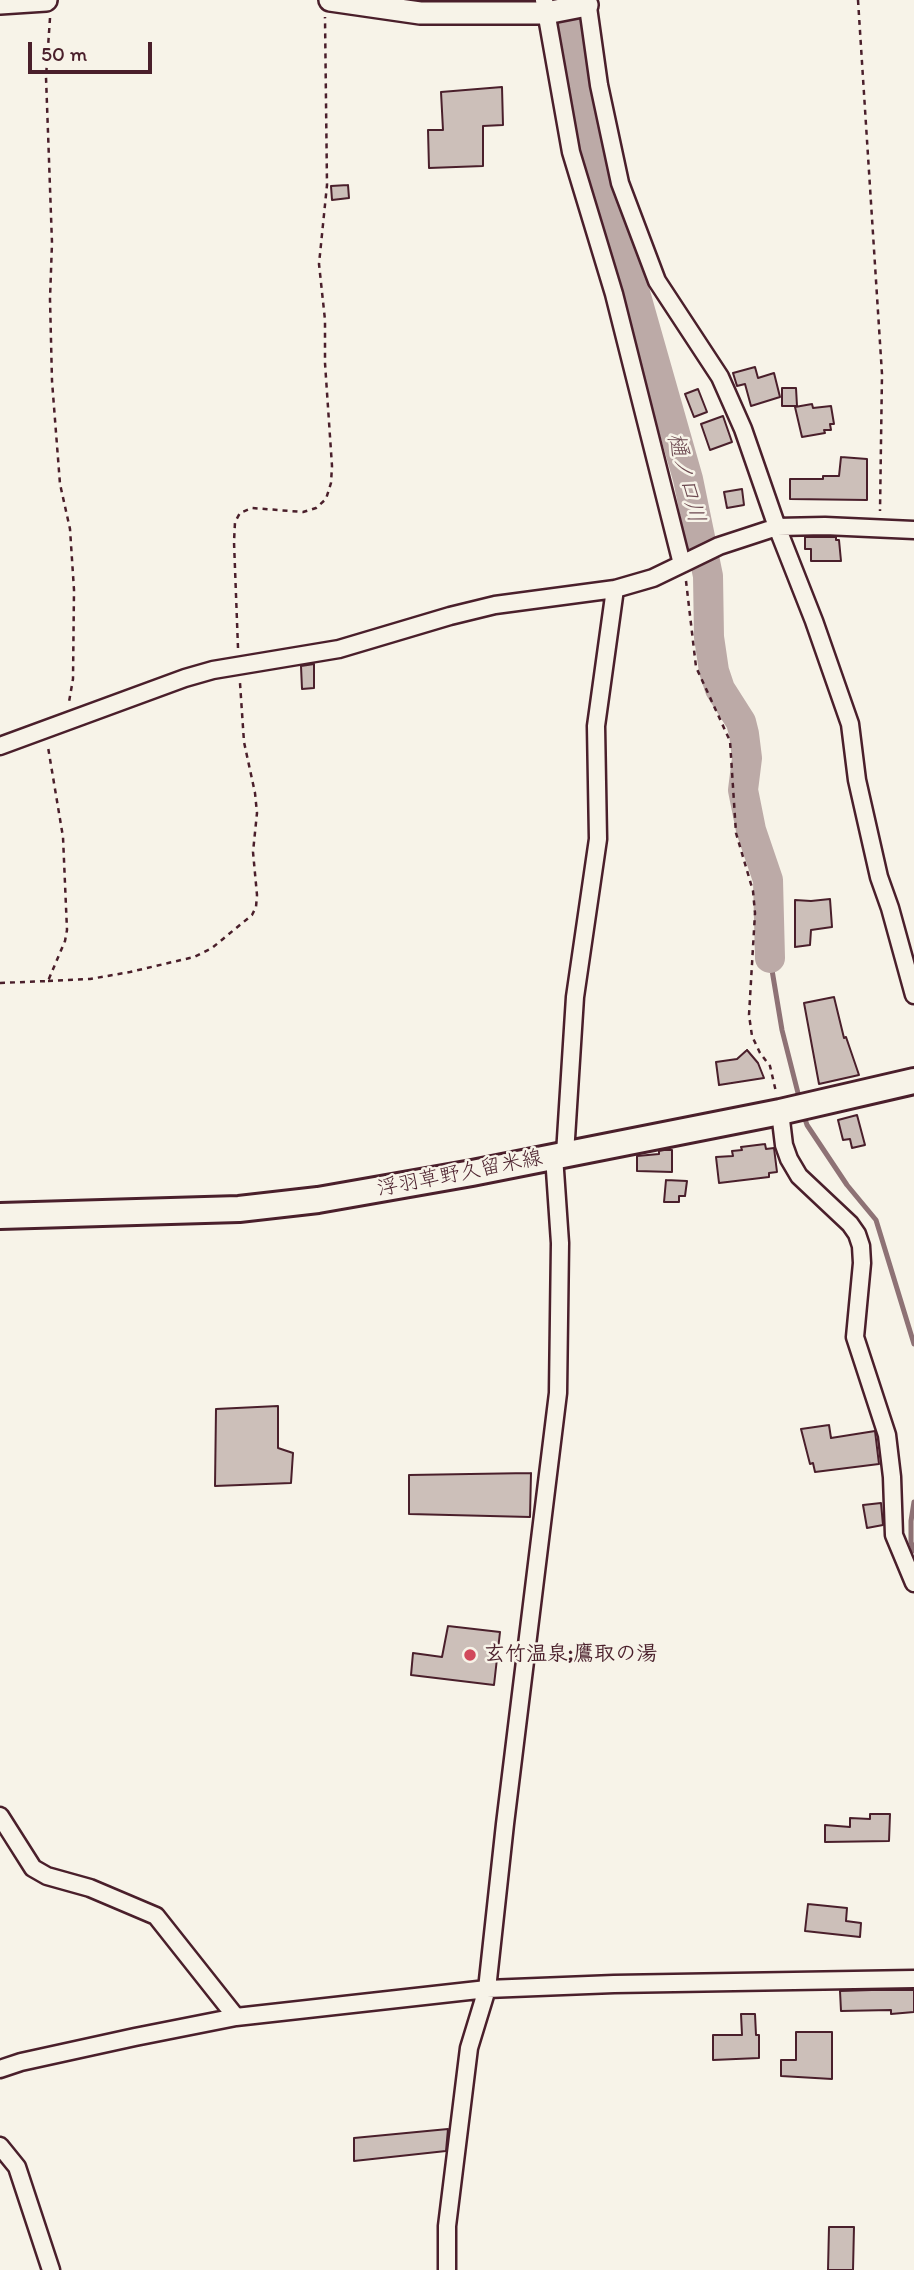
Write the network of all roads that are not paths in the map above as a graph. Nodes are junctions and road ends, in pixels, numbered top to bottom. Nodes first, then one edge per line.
1 (0, 4) edge
2 (585, 4) edge
3 (48, 6) edge
4 (327, 7) edge
5 (548, 8) edge
6 (777, 527) junction
7 (914, 530) edge
8 (686, 562) junction
9 (615, 589) junction
10 (0, 746) edge
11 (914, 995) edge
12 (914, 1081) edge
13 (784, 1111) junction
14 (559, 1155) junction
15 (0, 1216) edge
16 (914, 1583) edge
17 (0, 1816) edge
18 (914, 1979) edge
19 (487, 1989) junction
20 (236, 2017) junction
21 (0, 2069) edge
22 (0, 2146) edge
23 (51, 2270) edge
24 (447, 2270) edge

1 - 3 street
2 - 5 street
2 - 6 street
4 - 5 street
5 - 8 street
6 - 7 street
6 - 8 street
6 - 11 street
8 - 9 street
9 - 10 street
9 - 14 street
12 - 13 main road, 浮羽草野久留米線
13 - 14 main road, 浮羽草野久留米線
13 - 16 street
14 - 15 main road, 浮羽草野久留米線
14 - 19 street
17 - 20 street
18 - 19 street
19 - 20 street
19 - 24 street
20 - 21 street
22 - 23 street

